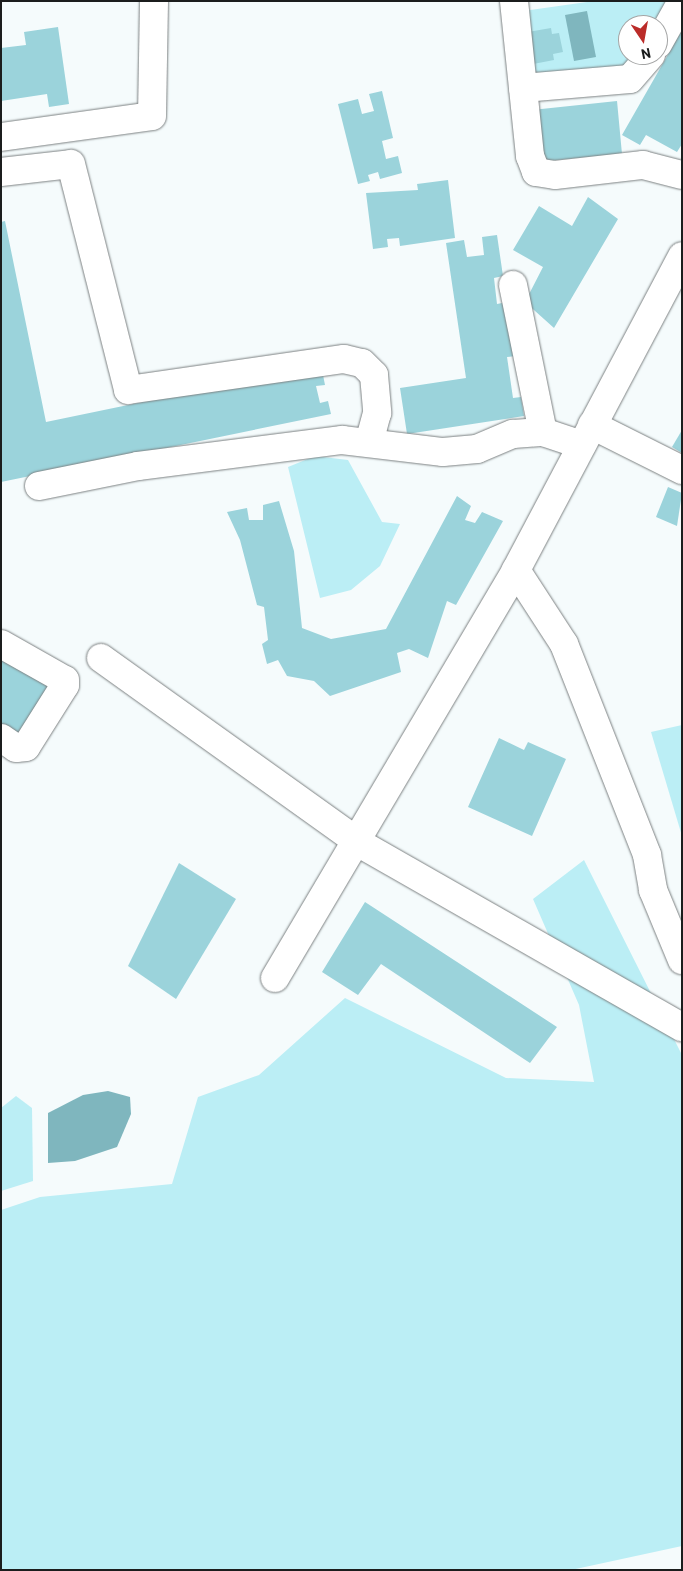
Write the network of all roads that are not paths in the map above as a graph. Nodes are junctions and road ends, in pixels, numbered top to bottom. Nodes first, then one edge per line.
1 (154, 1) edge
2 (514, 1) edge
3 (682, 1) edge
4 (668, 26) edge
5 (642, 65) edge
6 (524, 88) junction
7 (1, 137) edge
8 (1, 172) edge
9 (682, 175) edge
10 (682, 256) edge
11 (513, 285) dead end
12 (543, 432) junction
13 (587, 435) junction
14 (369, 442) junction
15 (682, 470) edge
16 (38, 486) dead end
17 (516, 570) junction
18 (1, 644) edge
19 (101, 658) dead end
20 (1, 738) edge
21 (359, 843) junction
22 (682, 960) edge
23 (275, 978) dead end
24 (682, 1027) edge

1 - 7 street
2 - 6 street
3 - 4 street
5 - 6 street
6 - 9 street
8 - 14 street
10 - 13 street
11 - 12 street
12 - 13 street
12 - 14 street
13 - 15 street
13 - 17 street
14 - 16 street
17 - 21 street
17 - 22 street
18 - 20 street
19 - 21 street
21 - 23 street
21 - 24 street

